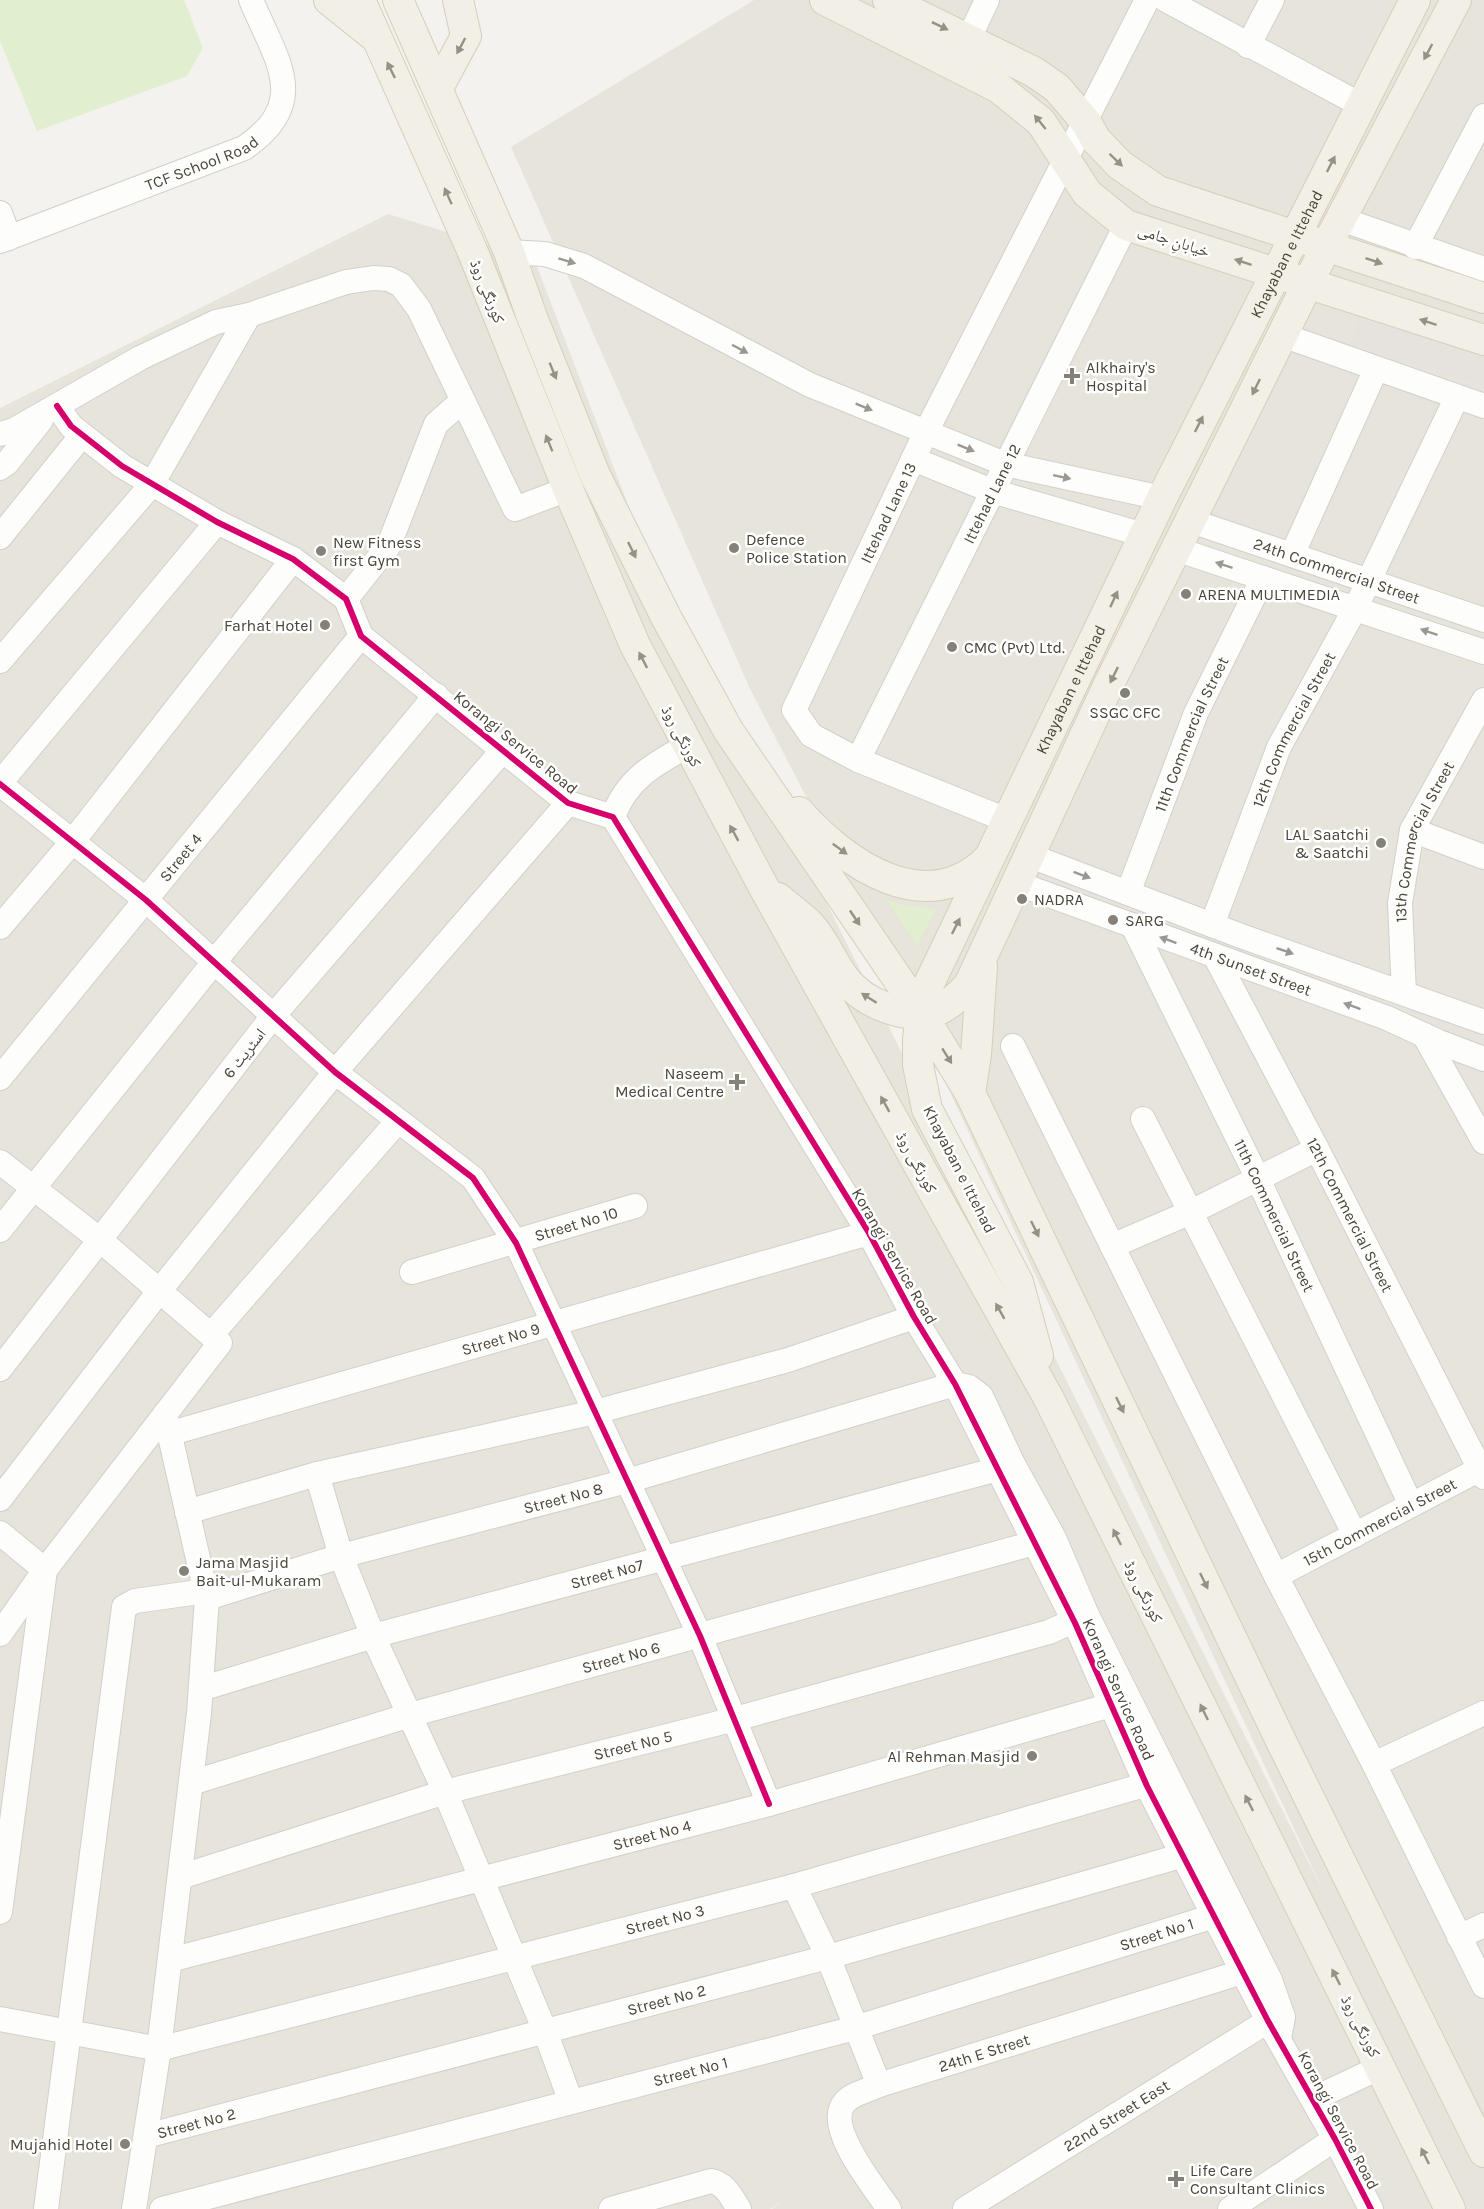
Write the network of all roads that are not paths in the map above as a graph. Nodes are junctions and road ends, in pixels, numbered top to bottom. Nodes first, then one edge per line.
1 (251, 0) edge
2 (329, 0) edge
3 (360, 0) edge
4 (398, 0) edge
5 (458, 0) edge
6 (888, 0) edge
7 (987, 0) edge
8 (1147, 0) edge
9 (1166, 0) edge
10 (1272, 0) edge
11 (1415, 0) edge
12 (1456, 0) edge
13 (839, 4) edge
14 (414, 13) edge
15 (374, 36) junction
16 (1248, 46) junction
17 (962, 53) junction
18 (441, 94) junction
19 (1361, 105) junction
20 (1092, 110) junction
21 (1484, 116) edge
22 (1066, 161) junction
23 (0, 213) edge
24 (1126, 225) junction
25 (1334, 232) junction
26 (1294, 235) junction
27 (4, 240) edge
28 (506, 245) junction
29 (1415, 247) junction
30 (1482, 264) edge
31 (1275, 272) junction
32 (1309, 283) junction
33 (1484, 297) edge
34 (249, 315) junction
35 (1282, 335) junction
36 (1484, 340) edge
37 (1376, 369) junction
38 (1456, 397) junction
39 (462, 401) junction
40 (1484, 406) edge
41 (52, 410) junction
42 (926, 432) junction
43 (0, 434) edge
44 (82, 435) junction
45 (913, 459) junction
46 (1005, 464) junction
47 (0, 468) edge
48 (152, 484) junction
49 (568, 489) junction
50 (992, 491) junction
51 (1162, 498) junction
52 (1191, 521) junction
53 (217, 522) junction
54 (1144, 535) junction
55 (0, 537) edge
56 (1176, 549) junction
57 (1292, 555) junction
58 (293, 559) junction
59 (1263, 578) junction
60 (1370, 579) junction
61 (346, 599) junction
62 (1356, 607) junction
63 (1484, 620) edge
64 (361, 636) junction
65 (1484, 652) edge
66 (0, 661) edge
67 (436, 695) junction
68 (1482, 708) edge
69 (728, 730) junction
70 (687, 746) junction
71 (503, 750) junction
72 (858, 760) junction
73 (0, 784) edge
74 (568, 803) junction
75 (614, 817) junction
76 (1009, 821) junction
77 (1412, 830) junction
78 (73, 841) junction
79 (993, 855) junction
80 (1028, 855) junction
81 (1484, 857) edge
82 (1016, 883) junction
83 (762, 884) junction
84 (1128, 893) junction
85 (146, 900) junction
86 (1212, 925) junction
87 (0, 927) edge
88 (1134, 928) junction
89 (1240, 936) junction
90 (983, 958) junction
91 (1223, 960) junction
92 (214, 962) junction
93 (935, 967) junction
94 (969, 985) junction
95 (1399, 991) junction
96 (1449, 1009) junction
97 (921, 1013) junction
98 (273, 1016) junction
99 (1387, 1018) junction
100 (1484, 1022) edge
101 (1432, 1039) junction
102 (1013, 1046) dead end
103 (1484, 1059) edge
104 (335, 1072) junction
105 (0, 1078) edge
106 (970, 1093) junction
107 (1143, 1119) dead end
108 (398, 1121) junction
109 (1484, 1142) edge
110 (1317, 1149) junction
111 (0, 1162) edge
112 (1258, 1179) junction
113 (33, 1190) junction
114 (635, 1206) dead end
115 (1191, 1212) junction
116 (0, 1230) edge
117 (869, 1233) junction
118 (99, 1239) junction
119 (516, 1243) junction
120 (1112, 1246) junction
121 (412, 1272) dead end
122 (160, 1290) junction
123 (914, 1317) junction
124 (554, 1325) junction
125 (211, 1335) junction
126 (0, 1369) edge
127 (955, 1384) junction
128 (1049, 1399) junction
129 (595, 1412) junction
130 (166, 1424) junction
131 (1005, 1465) junction
132 (1483, 1471) edge
133 (317, 1474) junction
134 (627, 1481) junction
135 (0, 1499) edge
136 (1411, 1505) junction
137 (187, 1512) junction
138 (0, 1533) edge
139 (1355, 1535) junction
140 (1044, 1540) junction
141 (341, 1556) junction
142 (663, 1558) junction
143 (45, 1570) junction
144 (1275, 1576) junction
145 (206, 1594) junction
146 (1081, 1619) junction
147 (0, 1634) edge
148 (374, 1635) junction
149 (700, 1636) junction
150 (201, 1689) junction
151 (1119, 1699) junction
152 (1484, 1713) edge
153 (410, 1715) junction
154 (735, 1719) junction
155 (1374, 1764) junction
156 (1158, 1782) junction
157 (191, 1783) junction
158 (445, 1792) junction
159 (769, 1804) junction
160 (1184, 1855) junction
161 (180, 1877) junction
162 (481, 1879) junction
163 (794, 1886) junction
164 (0, 1912) edge
165 (1214, 1916) junction
166 (1484, 1925) edge
167 (1459, 1937) junction
168 (828, 1957) junction
169 (514, 1958) junction
170 (170, 1960) junction
171 (1242, 1972) junction
172 (1484, 1986) edge
173 (0, 2019) edge
174 (855, 2028) junction
175 (1274, 2030) junction
176 (545, 2031) junction
177 (71, 2032) junction
178 (159, 2049) junction
179 (1381, 2067) junction
180 (879, 2085) junction
181 (1313, 2099) junction
182 (571, 2102) junction
183 (146, 2136) junction
184 (1335, 2139) junction
185 (1484, 2152) edge
186 (46, 2209) edge
187 (134, 2209) edge
188 (162, 2209) edge
189 (611, 2209) edge
190 (739, 2209) edge
191 (889, 2209) edge
192 (965, 2209) edge
193 (1230, 2209) edge
194 (1371, 2209) edge
195 (1450, 2209) edge

1 - 27 street, TCF School Road
2 - 15 main road
3 - 15 main road, کورنگی روڈ
4 - 14 main road, کورنگی روڈ
5 -> 18 main road
6 -> 17 main road, خیابانِ جامی
7 - 17 street
8 - 20 street, Ittehad Lane 13
9 - 16 street
10 - 16 street
11 - 19 main road, Khayaban e Ittehad
12 -> 25 main road, Khayaban e Ittehad
13 - 17 main road, خیابانِ جامی
14 - 18 main road, کورنگی روڈ
49 -> 15 main road, کورنگی روڈ
16 - 19 street
17 - 20 main road, خیابانِ جامی
22 -> 17 main road, خیابانِ جامی
18 - 28 main road, کورنگی روڈ
26 -> 19 main road, Khayaban e Ittehad
20 - 22 street, Ittehad Lane 13
20 -> 26 main road, خیابانِ جامی
21 - 29 street
22 - 24 main road, خیابانِ جامی
22 - 42 street, Ittehad Lane 13
23 - 27 street
31 -> 24 main road, خیابانِ جامی
24 - 46 street, Ittehad Lane 12
25 - 26 main road, خیابانِ جامی
25 - 29 street
25 - 32 main road, Khayaban e Ittehad
25 -> 33 main road, خیابانِ جامی
26 - 31 main road, Khayaban e Ittehad
28 -> 42 street
28 -> 69 main road, کورنگی روڈ
29 - 30 street
31 - 32 main road, خیابانِ جامی
51 -> 31 main road, Khayaban e Ittehad
32 - 35 main road, Khayaban e Ittehad
36 -> 32 main road, خیابانِ جامی
34 - 39 street
34 - 41 street
34 - 48 street
35 - 37 street
35 -> 52 main road, Khayaban e Ittehad
37 - 38 street
37 - 57 street
38 - 40 street
38 - 60 street
39 - 49 street
39 - 61 street
41 - 43 street
41 - 44 street
41 - 47 street
42 - 45 street, Ittehad Lane 13
42 -> 46 street
44 - 48 street
44 - 55 street
45 - 50 street
45 - 72 street, Ittehad Lane 13
46 - 50 street, Ittehad Lane 12
46 -> 51 street
48 - 53 street
48 - 66 street
70 -> 49 main road, کورنگی روڈ
50 - 54 street
50 - 72 street, Ittehad Lane 12
51 - 54 main road, Khayaban e Ittehad
52 - 56 main road, Khayaban e Ittehad
52 - 57 street, 24th Commercial Street
53 - 58 street
53 - 73 street
76 -> 54 main road, Khayaban e Ittehad
59 -> 56 street, 24th Commercial Street
56 -> 80 main road, Khayaban e Ittehad
57 - 60 street, 24th Commercial Street
58 - 61 street
58 - 78 street
59 - 62 street, 24th Commercial Street
59 - 84 street, 11th Commercial Street
60 - 62 street, 12th Commercial Street
60 - 63 street, 24th Commercial Street
61 - 64 street, Korangi Service Road
65 -> 62 street, 24th Commercial Street
62 - 86 street, 12th Commercial Street
64 - 67 street, Korangi Service Road
64 - 85 street, Street 4
67 - 71 street, Korangi Service Road
67 - 92 street
68 - 77 street, 13th Commercial Street
69 -> 79 main road
69 -> 97 main road, کورنگی روڈ
70 - 75 street
83 -> 70 main road, کورنگی روڈ
71 - 74 street, Korangi Service Road
71 - 98 street, اسٹریٹ 6
72 - 76 street, Ittehad Lane 13
73 - 78 street
74 - 75 street, Korangi Service Road
74 - 104 street
75 - 117 street, Korangi Service Road
76 - 79 main road, Khayaban e Ittehad
77 - 81 street
77 - 95 street, 13th Commercial Street
78 - 85 street
78 - 87 street
93 -> 79 main road, Khayaban e Ittehad
80 - 82 main road, Khayaban e Ittehad
80 -> 84 street, 4th Sunset Street
82 - 88 street, 4th Sunset Street
82 - 90 main road, Khayaban e Ittehad
97 -> 83 main road
128 -> 83 main road, کورنگی روڈ
84 - 86 street, 4th Sunset Street
85 - 92 street
85 - 105 street, Street 4
86 - 89 street, 4th Sunset Street
91 -> 88 street, 4th Sunset Street
88 - 112 street, 11th Commercial Street
89 - 91 street
89 -> 95 street, 4th Sunset Street
90 - 94 main road
90 - 106 main road
99 -> 91 street, 4th Sunset Street
91 - 110 street, 12th Commercial Street
92 - 98 street
92 - 113 street
93 - 94 main road
93 - 97 main road, Khayaban e Ittehad
94 - 97 main road
95 - 96 street, 4th Sunset Street
95 - 99 street, 13th Commercial Street
96 - 100 street, 4th Sunset Street
96 - 101 street
97 -> 106 main road, کورنگی روڈ
97 - 128 main road, Khayaban e Ittehad
98 - 104 street
98 - 118 street, اسٹریٹ 6
99 - 101 street, 4th Sunset Street
101 - 103 street, 4th Sunset Street
101 - 109 street
102 - 120 street
104 - 108 street
104 - 122 street
106 -> 185 main road, کورنگی روڈ
107 - 115 street
108 - 119 street
108 - 125 street
110 - 112 street
110 - 132 street, 12th Commercial Street
111 - 113 street
112 - 115 street
112 - 136 street, 11th Commercial Street
113 - 116 street
113 - 118 street
114 - 119 street, Street No 10
115 - 120 street
115 - 139 street
117 - 123 street, Korangi Service Road
117 - 124 street, Street No 9
118 - 122 street
118 - 126 street, اسٹریٹ 6
119 - 121 street, Street No 10
119 - 124 street
120 - 144 street
122 - 125 street
122 - 135 street
123 - 127 street, Korangi Service Road
123 - 129 street
124 - 129 street
124 - 130 street, Street No 9
125 - 130 street
127 - 131 street, Korangi Service Road
127 - 134 street, Street No 8
179 -> 128 main road, کورنگی روڈ
129 - 133 street
129 - 134 street
130 - 137 street
130 - 143 street
131 - 140 street, Korangi Service Road
131 - 142 street, Street No7
132 - 136 street, 15th Commercial Street
133 - 137 street
133 - 141 street
134 - 141 street, Street No 8
134 - 142 street
136 - 139 street, 15th Commercial Street
137 - 145 street
138 - 143 street
139 - 144 street, 15th Commercial Street
140 - 146 street, Korangi Service Road
140 - 149 street, Street No 6
141 - 145 street, Street No 8
141 - 148 street
142 - 148 street, Street No7
142 - 149 street
143 - 147 street
143 - 164 street
144 - 155 street
145 - 150 street
145 - 177 street, Street No 8
146 - 151 street, Korangi Service Road
146 - 154 street, Street No 5
148 - 150 street, Street No7
148 - 153 street
149 - 153 street, Street No 6
149 - 154 street
150 - 157 street
151 - 156 street, Korangi Service Road
151 - 159 street, Street No 4
152 - 155 street
153 - 157 street, Street No 6
153 - 158 street
154 - 158 street, Street No 5
154 - 159 street
155 - 167 street
156 - 160 street, Korangi Service Road
156 - 163 street, Street No 3
156 - 175 street
157 - 161 street
158 - 161 street, Street No 5
158 - 162 street
159 - 162 street, Street No 4
160 - 165 street, Korangi Service Road
160 - 168 street, Street No 2
161 - 170 street
162 - 169 street
162 - 170 street, Street No 4
163 - 168 street
163 - 169 street, Street No 3
165 - 171 street, Korangi Service Road
165 - 174 street, Street No 1
166 - 167 street
167 - 172 street
168 - 174 street
168 - 176 street, Street No 2
169 - 176 street
169 - 178 street, Street No 3
170 - 178 street
171 - 175 street, Korangi Service Road
171 - 180 street, 24th E Street
173 - 177 street
174 - 180 street
174 - 182 street, Street No 1
175 - 181 street, Korangi Service Road
175 - 192 street, 22nd Street East
176 - 182 street
176 - 183 street, Street No 2
177 - 178 street
177 - 186 street
178 - 183 street
179 - 181 street
195 -> 179 main road, کورنگی روڈ
180 - 191 street, 24th E Street
181 - 184 street, Korangi Service Road
182 - 188 street, Street No 1
183 - 187 street
184 - 193 street
184 - 194 street, Korangi Service Road
189 - 190 street

